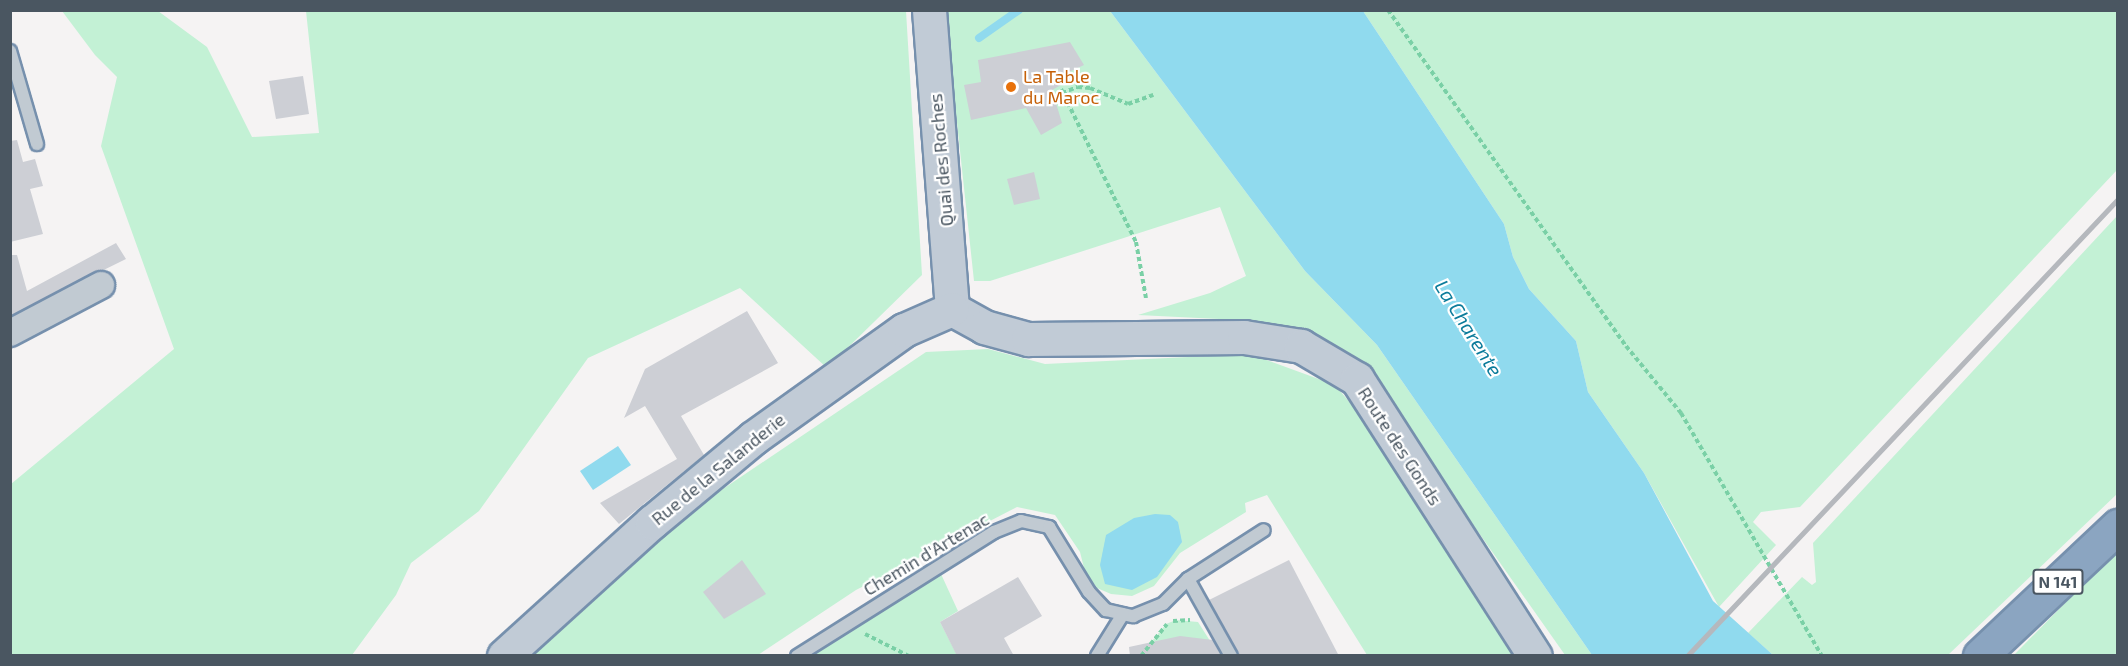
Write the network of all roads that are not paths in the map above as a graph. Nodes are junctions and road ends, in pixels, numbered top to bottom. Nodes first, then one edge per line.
1 (929, 10) edge
2 (10, 51) edge
3 (36, 144) dead end
4 (101, 285) dead end
5 (952, 309) junction
6 (10, 333) edge
7 (2118, 526) edge
8 (1264, 530) dead end
9 (1188, 579) junction
10 (1123, 614) junction
11 (1989, 647) edge
12 (504, 656) edge
13 (796, 656) edge
14 (1097, 656) edge
15 (1231, 656) edge
16 (1535, 656) edge

1 - 5 street, Quai des Roches
2 - 3 lane
4 - 6 street
5 - 12 street, Rue de la Salanderie
5 - 16 street, Route des Gonds
7 - 11 highway, N 141
8 - 9 lane
9 - 10 lane
9 - 15 lane
10 - 13 lane, Chemin d'Artenac
10 - 14 lane

